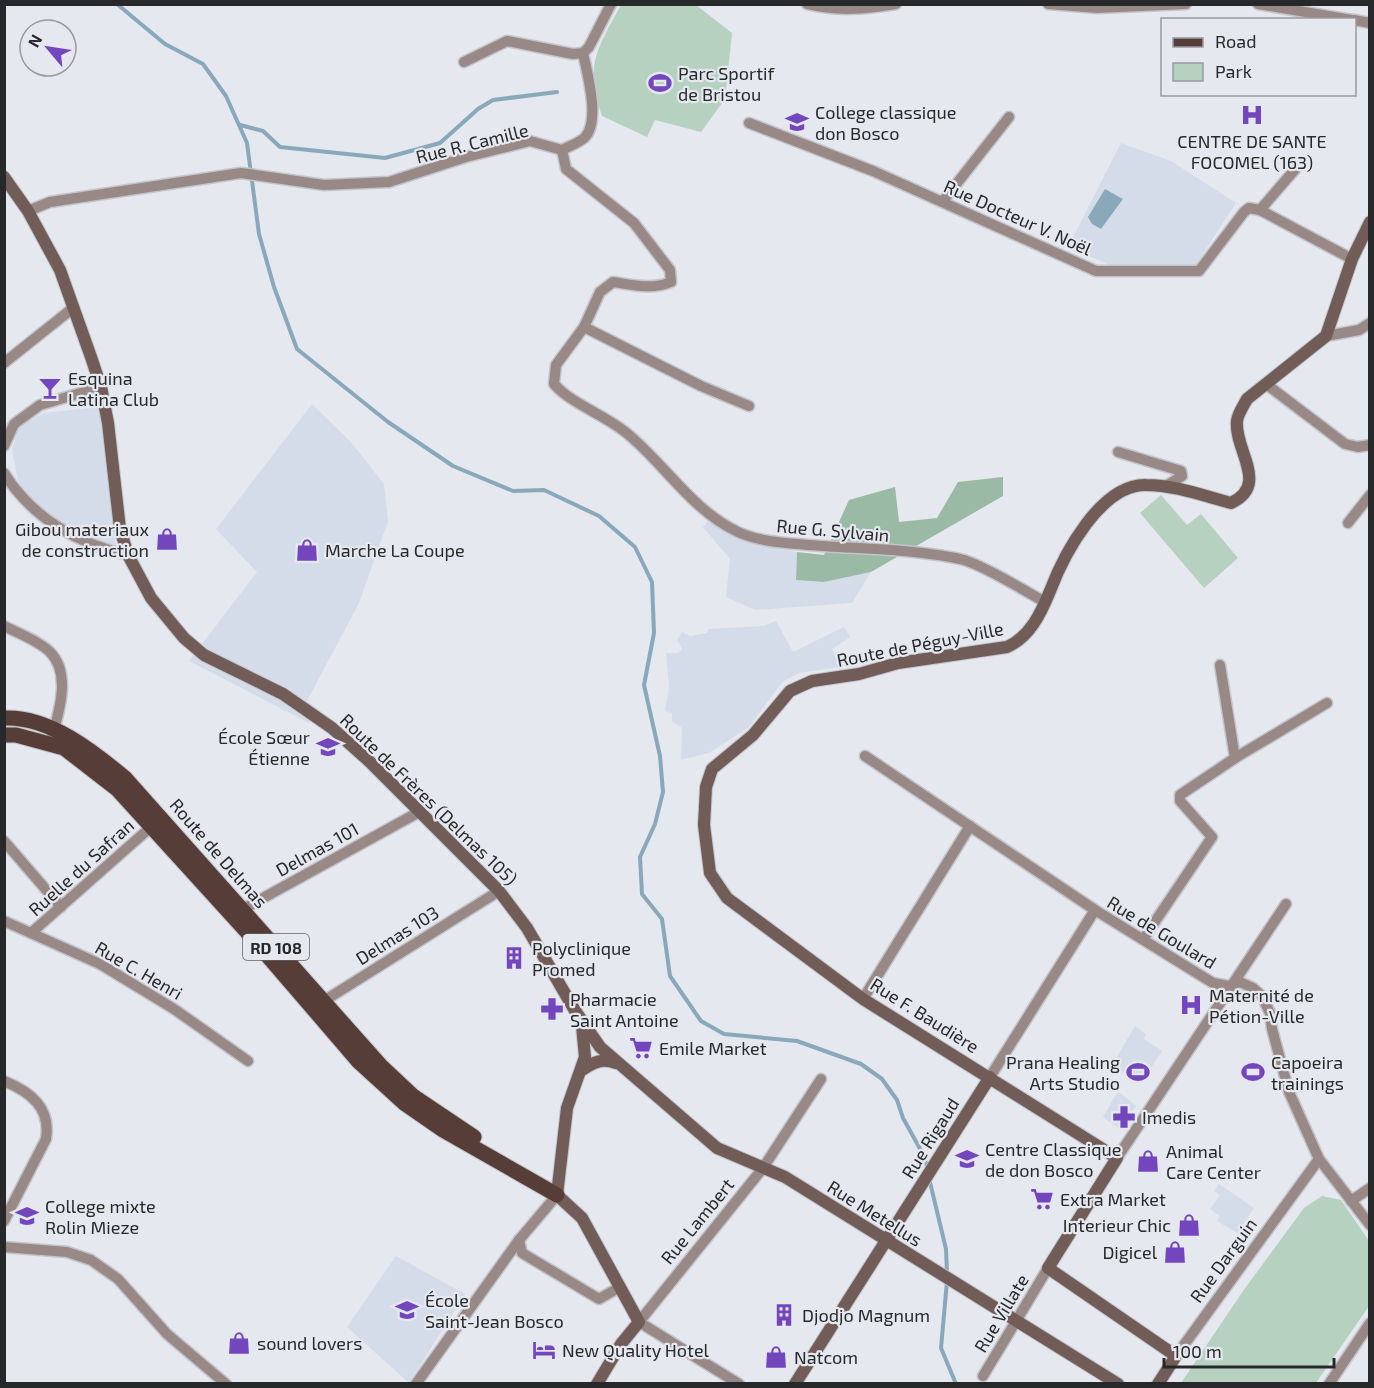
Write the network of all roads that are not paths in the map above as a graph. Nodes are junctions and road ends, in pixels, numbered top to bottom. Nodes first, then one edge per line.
1 (610, 4) edge
2 (807, 4) edge
3 (896, 4) edge
4 (1048, 4) edge
5 (1186, 4) edge
6 (1258, 4) edge
7 (1341, 18) edge
8 (583, 53) junction
9 (464, 62) dead end
10 (1009, 117) dead end
11 (749, 123) dead end
12 (562, 150) junction
13 (1298, 166) dead end
14 (4, 177) edge
15 (943, 201) junction
16 (1260, 210) junction
17 (28, 211) junction
18 (1370, 222) edge
19 (1352, 259) junction
20 (73, 308) junction
21 (1370, 323) edge
22 (584, 327) junction
23 (1326, 336) junction
24 (4, 363) edge
25 (1266, 384) junction
26 (101, 387) junction
27 (749, 406) dead end
28 (1370, 445) edge
29 (4, 446) edge
30 (1118, 452) dead end
31 (4, 473) edge
32 (1166, 486) junction
33 (1370, 495) edge
34 (1348, 523) dead end
35 (128, 555) junction
36 (1045, 602) junction
37 (4, 626) edge
38 (1220, 665) dead end
39 (1327, 703) dead end
40 (4, 718) edge
41 (4, 735) edge
42 (52, 737) junction
43 (865, 756) dead end
44 (1235, 758) junction
45 (419, 812) junction
46 (152, 826) junction
47 (970, 826) junction
48 (4, 842) edge
49 (499, 891) junction
50 (1286, 904) dead end
51 (61, 907) junction
52 (1095, 910) junction
53 (237, 913) junction
54 (4, 921) edge
55 (32, 933) junction
56 (777, 937) joint
57 (1144, 938) junction
58 (1229, 986) junction
59 (863, 999) junction
60 (319, 1005) junction
61 (580, 1019) junction
62 (248, 1061) dead end
63 (622, 1065) junction
64 (582, 1070) junction
65 (990, 1077) junction
66 (821, 1079) dead end
67 (4, 1081) edge
68 (1117, 1158) junction
69 (1320, 1159) junction
70 (763, 1168) junction
71 (1370, 1188) edge
72 (551, 1191) junction
73 (1351, 1200) junction
74 (4, 1221) edge
75 (1370, 1225) edge
76 (519, 1240) junction
77 (886, 1240) junction
78 (4, 1247) edge
79 (1048, 1268) junction
80 (620, 1287) junction
81 (1016, 1320) junction
82 (639, 1322) junction
83 (1370, 1323) edge
84 (1176, 1356) junction
85 (983, 1376) dead end
86 (226, 1383) edge
87 (416, 1383) edge
88 (597, 1383) edge
89 (739, 1383) edge
90 (795, 1383) edge
91 (1118, 1383) edge
92 (1158, 1383) edge
93 (1329, 1383) edge

1 - 8 street
2 - 3 street
4 - 5 street
6 - 7 street
8 - 9 street
8 - 12 street
10 - 15 street
11 - 15 street, Rue Docteur V. Noël
12 - 17 street, Rue R. Camille
12 - 22 street
13 - 16 street
14 - 17 street, Route de Frères (Delmas 105)
15 - 16 street, Rue Docteur V. Noël
16 - 19 street
17 - 20 street, Route de Frères (Delmas 105)
18 - 19 street
19 - 23 street
20 - 24 street
20 - 26 street, Route de Frères (Delmas 105)
21 - 23 street
22 - 27 street
22 - 36 street, Rue G. Sylvain
23 - 25 street, Route de Péguy-Ville
25 - 28 street
25 - 32 street, Route de Péguy-Ville
26 - 29 street
26 - 35 street, Route de Frères (Delmas 105)
30 - 32 street
31 - 35 street
32 - 36 street, Route de Péguy-Ville
33 - 34 street
35 - 45 street, Route de Frères (Delmas 105)
36 - 56 street, Route de Péguy-Ville
37 - 42 street
38 - 44 street
39 - 44 street
40 - 42 main road, Route de Delmas / RD 108
41 - 42 main road, Route de Delmas / RD 108
42 - 46 main road, Route de Delmas / RD 108
42 - 53 main road, Route de Delmas / RD 108
43 - 47 street, Rue de Goulard
44 - 57 street
45 - 49 street, Route de Frères (Delmas 105)
45 - 53 street, Delmas 101
46 - 51 street, Ruelle du Safran
46 - 53 main road, Route de Delmas / RD 108
47 - 52 street, Rue de Goulard
47 - 59 street
48 - 51 street
49 - 60 street, Delmas 103
49 - 61 street, Route de Frères (Delmas 105)
50 - 58 street
51 - 55 street, Ruelle du Safran
52 - 57 street, Rue de Goulard
52 - 65 street, Rue Rigaud
53 - 60 main road, Route de Delmas / RD 108
54 - 55 street, Rue C. Henri
55 - 62 street, Rue C. Henri
56 - 59 street, Rue F. Baudière
57 - 58 street, Rue de Goulard
58 - 68 street
58 - 69 street, Rue de Goulard
59 - 65 street, Rue F. Baudière
60 - 72 main road, Route de Delmas / RD 108
61 - 63 street, Route de Frères (Delmas 105)
61 - 64 street
63 - 64 street
63 - 70 street, Rue Metellus
64 - 72 street
65 - 68 street, Rue F. Baudière
65 - 77 street, Rue Rigaud
66 - 70 street, Rue Lambert
67 - 74 street
68 - 79 street
69 - 73 street, Rue de Goulard
69 - 84 street, Rue Darguin
70 - 77 street, Rue Metellus
70 - 82 street, Rue Lambert
71 - 73 street
72 - 76 street
72 - 80 street, Route de Delmas / RD 108
73 - 75 street, Rue de Goulard
76 - 80 street
76 - 87 street
77 - 81 street, Rue Metellus
77 - 90 street, Rue Rigaud
78 - 86 street
79 - 81 street, Rue Villate
79 - 84 street
80 - 82 street, Route de Delmas / RD 108
81 - 85 street, Rue Villate
81 - 91 street, Rue Metellus
82 - 88 street, Rue Lambert
82 - 89 street
83 - 93 street
84 - 92 street, Rue Darguin

